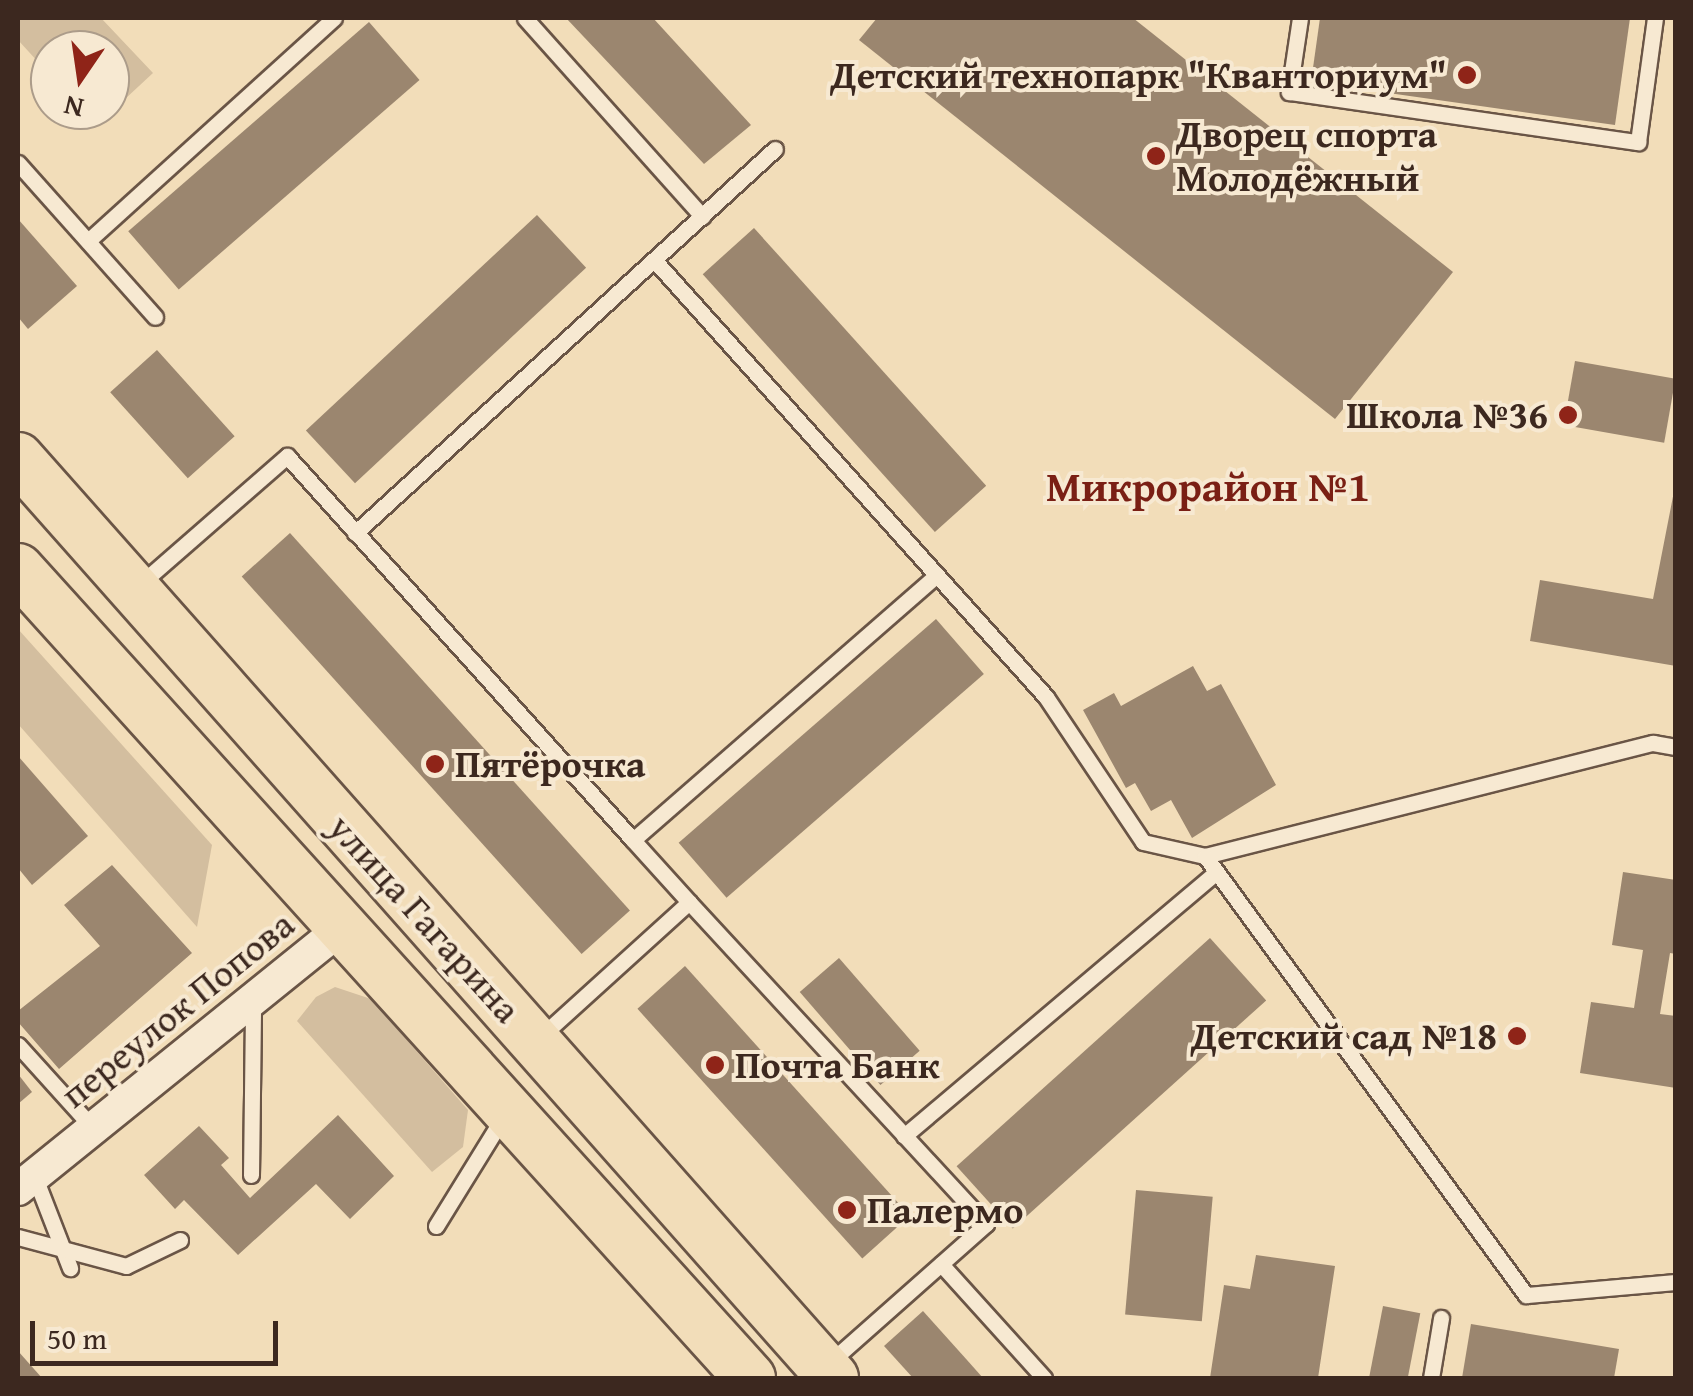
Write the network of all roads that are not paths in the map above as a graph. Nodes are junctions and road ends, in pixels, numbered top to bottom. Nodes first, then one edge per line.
1 (334, 18) edge
2 (525, 18) edge
3 (1300, 18) edge
4 (1656, 18) edge
5 (775, 150) dead end
6 (18, 163) edge
7 (702, 216) junction
8 (88, 242) junction
9 (656, 262) junction
10 (154, 317) dead end
11 (18, 458) edge
12 (356, 532) junction
13 (18, 569) edge
14 (938, 575) junction
15 (135, 588) junction
16 (1676, 747) edge
17 (633, 840) junction
18 (1205, 856) junction
19 (1216, 872) junction
20 (689, 902) junction
21 (340, 930) junction
22 (253, 1000) junction
23 (535, 1042) junction
24 (18, 1045) edge
25 (506, 1113) junction
26 (93, 1128) junction
27 (904, 1136) junction
28 (251, 1175) dead end
29 (26, 1182) edge
30 (436, 1226) dead end
31 (18, 1237) edge
32 (180, 1240) dead end
33 (65, 1250) junction
34 (941, 1264) junction
35 (70, 1268) dead end
36 (1676, 1282) edge
37 (1441, 1318) dead end
38 (828, 1373) edge
39 (750, 1378) edge
40 (1044, 1378) edge
41 (1431, 1378) edge

1 - 8 lane
2 - 7 lane
3 - 4 lane
5 - 7 lane
6 - 8 lane
7 - 9 lane
8 - 10 lane
9 - 12 lane
9 - 14 lane
11 - 15 main road, улица Гагарина
12 - 15 lane
12 - 17 lane
13 - 21 main road, улица Гагарина
14 - 17 lane
14 - 18 lane
15 - 23 main road, улица Гагарина
16 - 18 lane
17 - 20 lane
18 - 19 lane
19 - 27 lane
19 - 36 lane
20 - 23 lane
20 - 27 lane
21 - 22 street, переулок Попова
21 - 25 main road, улица Гагарина
22 - 26 street, переулок Попова
22 - 28 lane
23 - 38 main road, улица Гагарина
24 - 26 lane
25 - 30 lane
25 - 39 main road, улица Гагарина
26 - 29 street, переулок Попова
27 - 34 lane
29 - 33 lane
31 - 33 lane
32 - 33 lane
33 - 35 lane
34 - 38 lane
34 - 40 lane
37 - 41 lane

